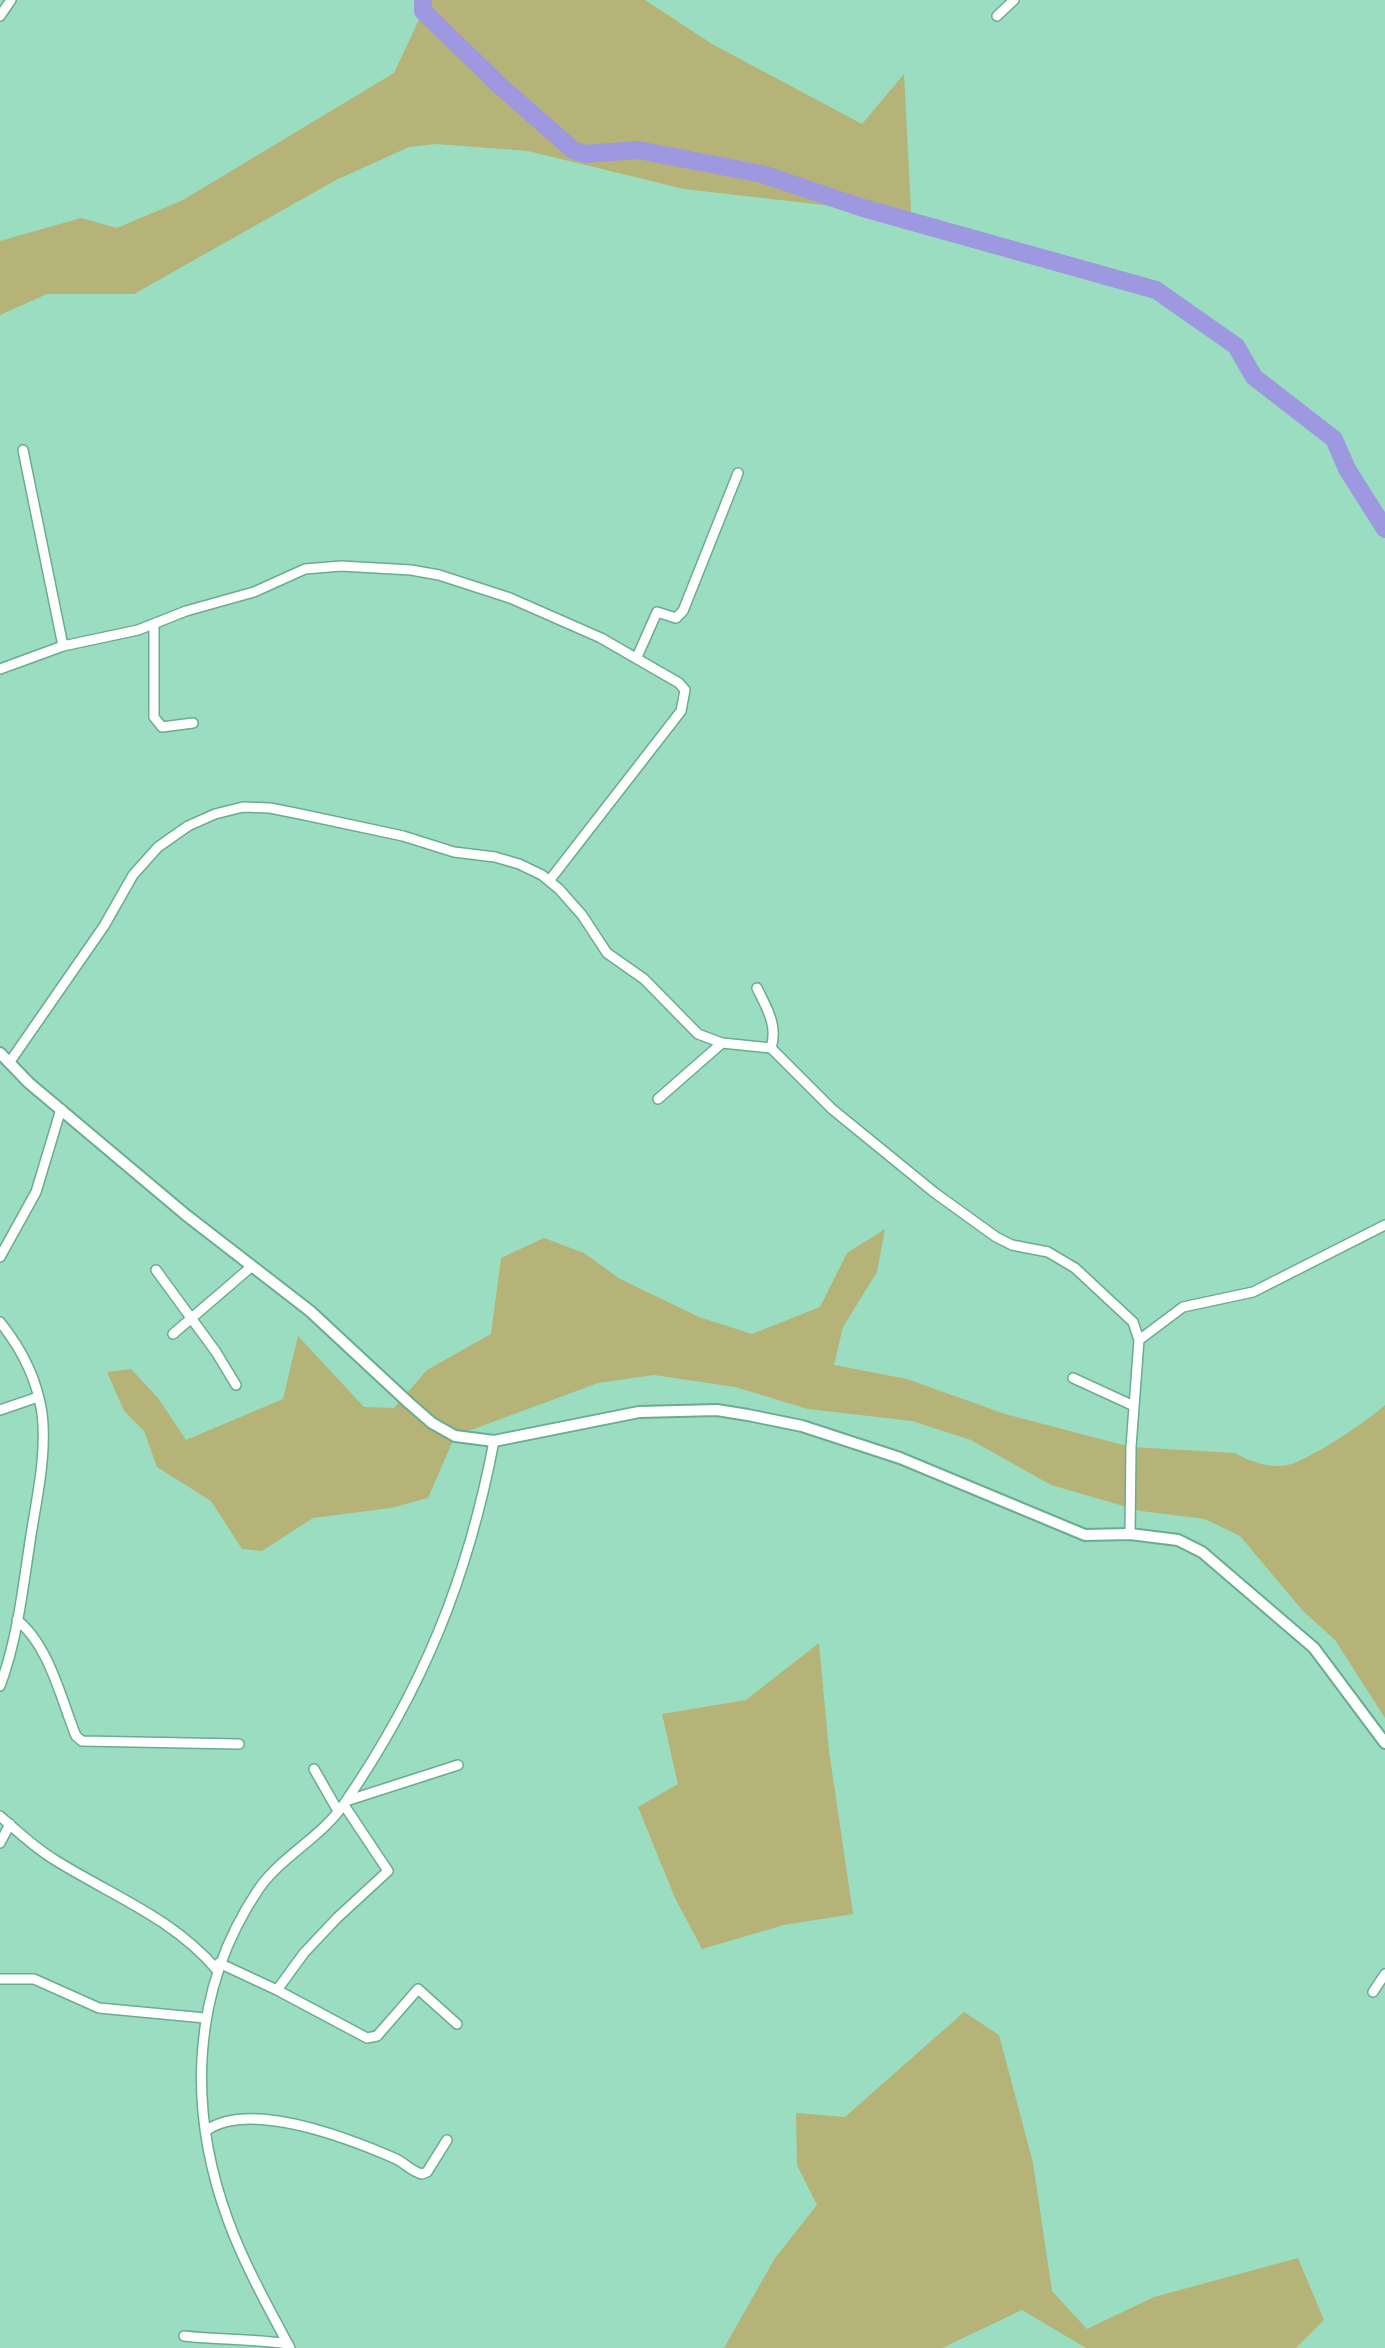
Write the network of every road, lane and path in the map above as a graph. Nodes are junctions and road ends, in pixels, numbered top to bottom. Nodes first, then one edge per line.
1 (11, 0) edge
2 (1014, 0) edge
3 (0, 16) edge
4 (998, 16) dead end
5 (23, 450) dead end
6 (738, 473) dead end
7 (154, 625) junction
8 (63, 646) junction
9 (637, 657) junction
10 (0, 669) edge
11 (193, 723) dead end
12 (549, 881) junction
13 (757, 988) dead end
14 (722, 1044) junction
15 (771, 1048) junction
16 (0, 1053) edge
17 (9, 1063) junction
18 (657, 1099) dead end
19 (61, 1109) junction
20 (1385, 1225) edge
21 (0, 1258) edge
22 (251, 1267) junction
23 (156, 1270) dead end
24 (192, 1318) junction
25 (0, 1322) edge
26 (173, 1334) dead end
27 (1139, 1340) junction
28 (1073, 1378) dead end
29 (236, 1385) dead end
30 (38, 1397) junction
31 (1134, 1406) junction
32 (0, 1410) edge
33 (494, 1441) junction
34 (1130, 1534) junction
35 (18, 1620) junction
36 (3, 1670) edge
37 (0, 1684) edge
38 (1385, 1743) edge
39 (239, 1744) dead end
40 (458, 1765) dead end
41 (314, 1769) dead end
42 (343, 1806) junction
43 (0, 1816) edge
44 (10, 1825) junction
45 (0, 1843) edge
46 (218, 1966) junction
47 (1385, 1975) edge
48 (0, 1979) edge
49 (277, 1990) junction
50 (1373, 1992) dead end
51 (205, 2018) junction
52 (457, 2024) dead end
53 (207, 2130) junction
54 (447, 2140) dead end
55 (184, 2336) dead end
56 (289, 2346) edge

1 - 3 street
2 - 4 street
5 - 8 street
6 - 9 street
7 - 8 street
7 - 9 street
7 - 11 street
8 - 10 street
9 - 12 street
12 - 14 street
12 - 17 street
13 - 15 street
14 - 15 street
14 - 18 street
15 - 27 street
16 - 17 street
17 - 19 street
19 - 21 street
19 - 22 street
20 - 27 street
22 - 24 street
22 - 33 street
23 - 24 street
24 - 26 street
24 - 29 street
25 - 30 street
27 - 31 street
28 - 31 street
30 - 32 street
30 - 35 street
31 - 34 street
33 - 34 street
33 - 42 street
34 - 38 street
35 - 36 street
35 - 39 street
36 - 37 street
40 - 42 street
41 - 42 street
42 - 46 street
42 - 49 street
43 - 44 street
44 - 45 street
44 - 46 street
46 - 49 street
46 - 51 street
47 - 50 street
48 - 51 street
49 - 52 street
51 - 53 street
53 - 54 street
53 - 56 street
55 - 56 street

